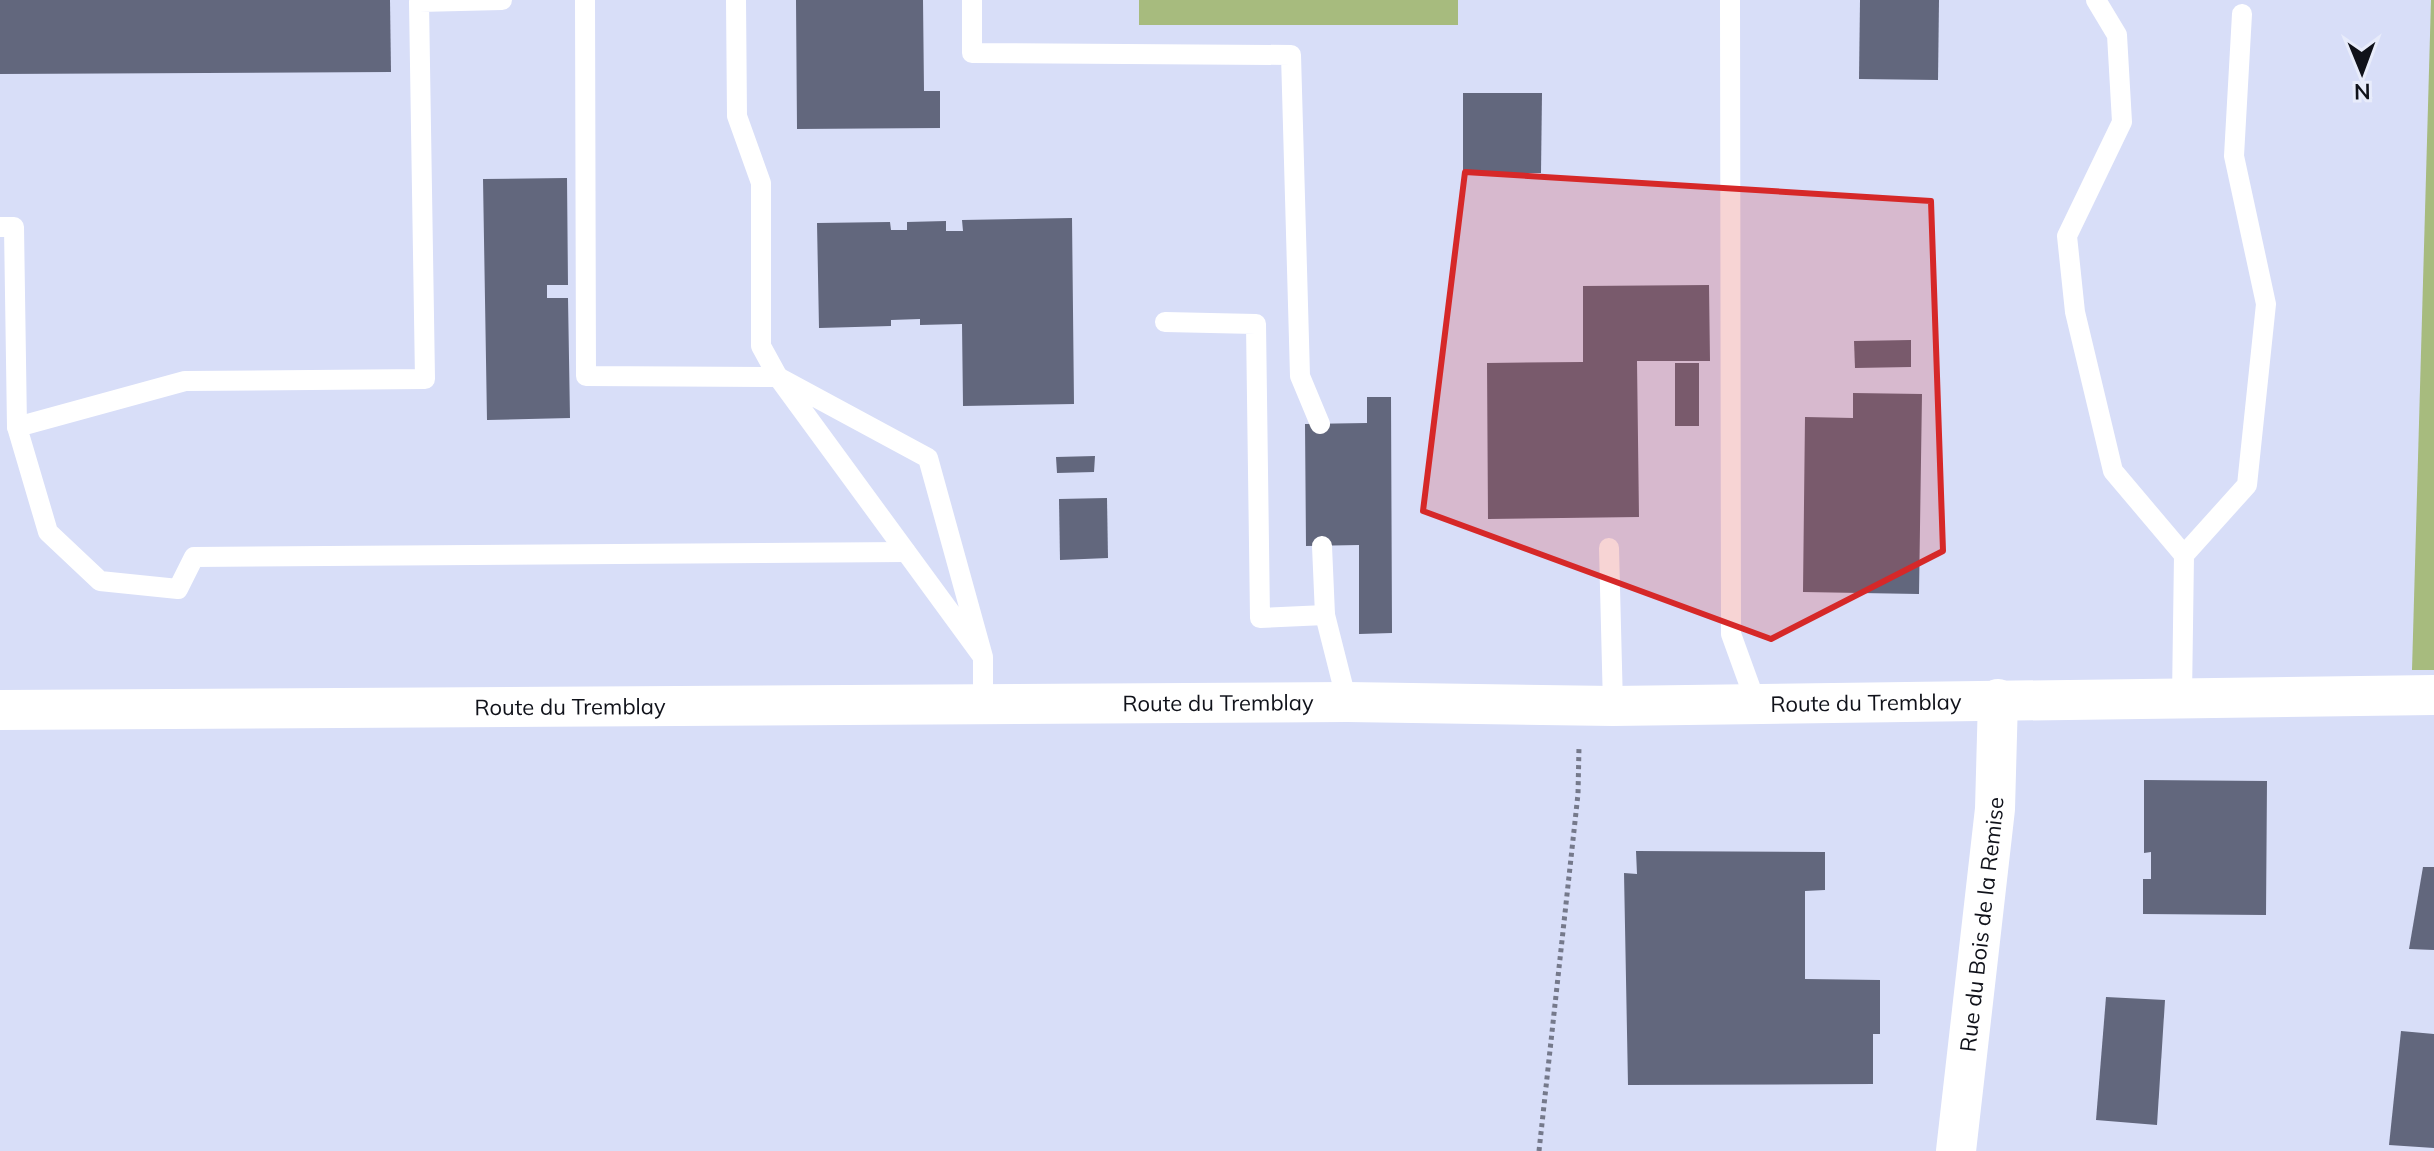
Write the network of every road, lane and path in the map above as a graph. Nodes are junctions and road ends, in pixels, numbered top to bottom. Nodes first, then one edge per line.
1 (502, 0) edge
2 (585, 0) edge
3 (736, 0) edge
4 (972, 0) edge
5 (1730, 0) edge
6 (2096, 0) edge
7 (2242, 14) dead end
8 (0, 227) edge
9 (1165, 322) dead end
10 (778, 377) junction
11 (1320, 424) dead end
12 (17, 427) junction
13 (1322, 546) dead end
14 (1609, 548) dead end
15 (906, 552) junction
16 (2184, 555) junction
17 (1325, 615) junction
18 (983, 657) junction
19 (2434, 695) edge
20 (2182, 697) junction
21 (1998, 699) junction
22 (1347, 702) junction
23 (1756, 703) junction
24 (983, 705) junction
25 (1596, 706) junction
26 (0, 710) edge
27 (1539, 1151) edge
28 (1956, 1151) edge

1 - 12 lane
2 - 10 lane
3 - 10 lane
4 - 11 lane
5 - 23 lane
6 - 16 lane
7 - 16 lane
8 - 12 lane
9 - 17 lane
10 - 15 lane
10 - 18 lane
12 - 15 lane
13 - 17 lane
14 - 25 lane
15 - 18 lane
16 - 20 lane
17 - 22 lane
18 - 24 lane
19 - 20 street, Route du Tremblay
20 - 21 street, Route du Tremblay
21 - 23 street, Route du Tremblay
21 - 28 street, Rue du Bois de la Remise
22 - 24 street, Route du Tremblay
22 - 25 street, Route du Tremblay
23 - 25 street, Route du Tremblay
24 - 26 street, Route du Tremblay
25 - 27 path

